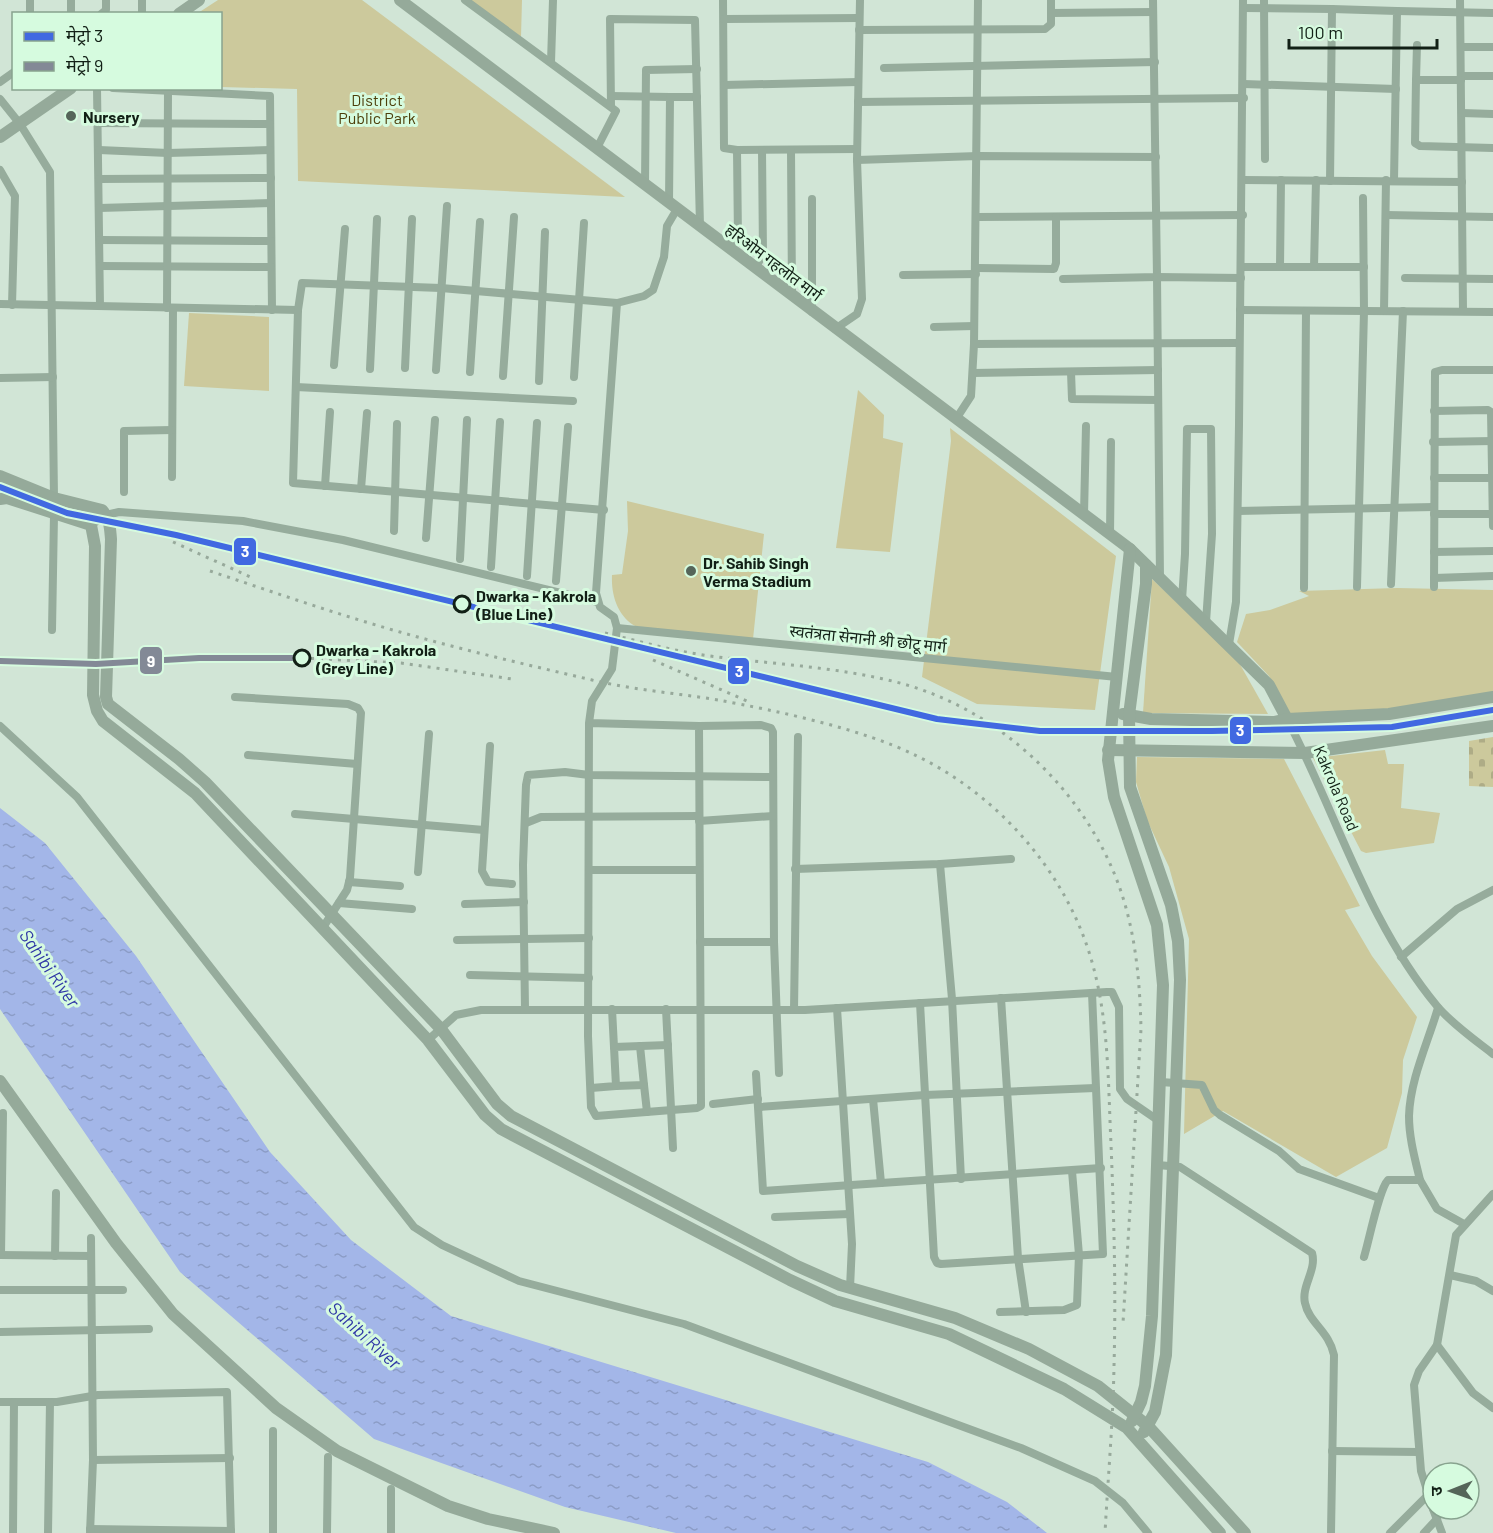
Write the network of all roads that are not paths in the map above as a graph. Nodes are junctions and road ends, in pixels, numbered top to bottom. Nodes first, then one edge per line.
1 (199, 0) edge
2 (400, 0) edge
3 (465, 0) edge
4 (554, 0) edge
5 (723, 0) edge
6 (860, 0) edge
7 (978, 0) edge
8 (1051, 0) edge
9 (1153, 0) edge
10 (1460, 0) edge
11 (1307, 3) edge
12 (1243, 4) edge
13 (1264, 4) edge
14 (1286, 4) edge
15 (1332, 9) junction
16 (1397, 11) junction
17 (182, 12) edge
18 (1153, 12) junction
19 (1051, 13) junction
20 (1460, 13) junction
21 (1493, 13) edge
22 (859, 18) junction
23 (724, 19) junction
24 (859, 30) junction
25 (978, 32) junction
26 (1416, 45) dead end
27 (1461, 47) junction
28 (1493, 47) edge
29 (551, 62) junction
30 (1155, 62) junction
31 (978, 66) junction
32 (884, 68) dead end
33 (697, 69) junction
34 (1493, 76) edge
35 (1461, 78) junction
36 (1416, 80) junction
37 (858, 82) junction
38 (1244, 84) junction
39 (1264, 84) junction
40 (724, 85) junction
41 (1331, 86) junction
42 (1396, 89) junction
43 (68, 90) edge
44 (97, 90) edge
45 (150, 90) edge
46 (168, 91) junction
47 (610, 96) junction
48 (646, 96) junction
49 (670, 97) junction
50 (697, 97) junction
51 (1244, 98) junction
52 (0, 99) edge
53 (1155, 99) junction
54 (978, 101) junction
55 (858, 102) junction
56 (610, 106) junction
57 (1462, 113) junction
58 (1493, 114) edge
59 (98, 123) junction
60 (20, 124) junction
61 (270, 124) junction
62 (168, 125) junction
63 (0, 138) edge
64 (1463, 147) junction
65 (597, 148) junction
66 (1493, 148) edge
67 (857, 149) junction
68 (99, 150) junction
69 (270, 150) junction
70 (738, 150) junction
71 (762, 150) junction
72 (791, 150) junction
73 (168, 153) junction
74 (978, 156) junction
75 (1156, 157) junction
76 (1265, 159) dead end
77 (857, 160) junction
78 (0, 170) edge
79 (271, 178) junction
80 (99, 179) junction
81 (168, 179) junction
82 (1243, 180) junction
83 (1281, 180) junction
84 (1316, 180) junction
85 (1330, 180) junction
86 (1390, 180) junction
87 (1462, 182) junction
88 (645, 185) junction
89 (1363, 198) dead end
90 (812, 199) dead end
91 (271, 203) junction
92 (447, 206) dead end
93 (673, 206) junction
94 (168, 207) junction
95 (99, 208) junction
96 (1243, 215) junction
97 (1386, 215) junction
98 (1156, 216) junction
99 (1462, 216) junction
100 (514, 217) dead end
101 (977, 217) junction
102 (1056, 217) junction
103 (1493, 217) edge
104 (377, 219) dead end
105 (412, 219) dead end
106 (480, 222) dead end
107 (584, 223) dead end
108 (700, 226) junction
109 (345, 229) dead end
110 (544, 232) dead end
111 (100, 240) junction
112 (167, 240) junction
113 (271, 241) junction
114 (729, 248) junction
115 (100, 266) junction
116 (167, 266) junction
117 (271, 267) junction
118 (1241, 267) junction
119 (1280, 267) junction
120 (1314, 267) junction
121 (1364, 267) junction
122 (755, 268) junction
123 (976, 271) junction
124 (903, 275) dead end
125 (1158, 277) junction
126 (1241, 278) junction
127 (1405, 278) dead end
128 (1064, 279) dead end
129 (1463, 279) junction
130 (1493, 279) edge
131 (375, 285) junction
132 (342, 286) junction
133 (407, 286) junction
134 (441, 288) junction
135 (474, 291) junction
136 (508, 293) junction
137 (541, 296) junction
138 (792, 296) junction
139 (577, 300) junction
140 (617, 303) junction
141 (0, 304) edge
142 (12, 305) junction
143 (52, 305) junction
144 (100, 306) junction
145 (170, 308) junction
146 (272, 310) junction
147 (298, 310) junction
148 (1240, 310) junction
149 (1306, 311) junction
150 (1364, 311) junction
151 (1384, 311) junction
152 (1403, 311) junction
153 (812, 312) junction
154 (1463, 312) junction
155 (1493, 312) edge
156 (974, 326) junction
157 (934, 327) dead end
158 (834, 329) junction
159 (1158, 343) junction
160 (1239, 343) junction
161 (974, 344) junction
162 (333, 365) dead end
163 (405, 368) dead end
164 (370, 369) dead end
165 (436, 370) dead end
166 (1158, 370) junction
167 (1493, 370) edge
168 (470, 372) dead end
169 (1071, 372) junction
170 (973, 373) junction
171 (503, 376) dead end
172 (53, 377) junction
173 (574, 377) dead end
174 (0, 378) edge
175 (538, 381) dead end
176 (296, 387) junction
177 (1158, 400) junction
178 (573, 401) dead end
179 (1434, 411) junction
180 (330, 412) dead end
181 (367, 413) dead end
182 (956, 419) junction
183 (435, 420) dead end
184 (467, 420) dead end
185 (500, 422) dead end
186 (537, 423) dead end
187 (397, 424) dead end
188 (1086, 426) dead end
189 (568, 427) dead end
190 (172, 430) junction
191 (1492, 441) edge
192 (1111, 442) dead end
193 (1433, 442) junction
194 (0, 476) edge
195 (172, 477) dead end
196 (1434, 478) junction
197 (1492, 478) edge
198 (325, 486) junction
199 (361, 489) junction
200 (124, 492) dead end
201 (393, 492) junction
202 (430, 495) junction
203 (54, 498) junction
204 (463, 498) junction
205 (0, 499) edge
206 (497, 501) junction
207 (532, 504) junction
208 (563, 506) junction
209 (1394, 507) junction
210 (1359, 508) junction
211 (604, 510) junction
212 (1434, 510) junction
213 (1238, 511) junction
214 (1306, 511) junction
215 (106, 514) junction
216 (1084, 514) junction
217 (1493, 514) edge
218 (54, 515) junction
219 (91, 525) junction
220 (1493, 526) edge
221 (394, 531) dead end
222 (1110, 535) junction
223 (426, 538) dead end
224 (1130, 549) junction
225 (1493, 551) edge
226 (1434, 552) junction
227 (460, 559) dead end
228 (1146, 565) junction
229 (491, 567) dead end
230 (527, 576) dead end
231 (1493, 576) edge
232 (1160, 578) junction
233 (556, 581) dead end
234 (1391, 584) dead end
235 (1357, 587) dead end
236 (1304, 588) dead end
237 (1182, 600) junction
238 (598, 603) junction
239 (1206, 622) junction
240 (93, 623) junction
241 (109, 623) junction
242 (617, 628) junction
243 (52, 630) dead end
244 (1229, 644) junction
245 (1117, 677) junction
246 (235, 697) dead end
247 (1493, 697) edge
248 (1113, 712) junction
249 (1129, 715) junction
250 (1287, 719) junction
251 (589, 723) junction
252 (0, 726) edge
253 (699, 726) junction
254 (1493, 726) edge
255 (429, 734) dead end
256 (798, 737) dead end
257 (490, 746) dead end
258 (1108, 750) junction
259 (1128, 752) junction
260 (1305, 753) junction
261 (248, 755) dead end
262 (357, 764) junction
263 (589, 775) junction
264 (699, 776) junction
265 (773, 777) junction
266 (295, 814) dead end
267 (589, 816) junction
268 (773, 816) junction
269 (699, 818) junction
270 (354, 820) junction
271 (526, 823) junction
272 (422, 825) junction
273 (484, 830) junction
274 (1011, 859) dead end
275 (940, 864) junction
276 (795, 868) junction
277 (589, 870) junction
278 (699, 870) junction
279 (418, 872) dead end
280 (350, 882) junction
281 (512, 884) dead end
282 (400, 886) dead end
283 (1493, 890) edge
284 (524, 902) junction
285 (465, 904) dead end
286 (336, 909) junction
287 (412, 909) dead end
288 (322, 929) junction
289 (589, 938) junction
290 (524, 939) junction
291 (457, 940) dead end
292 (700, 942) junction
293 (774, 942) junction
294 (1401, 957) junction
295 (470, 975) dead end
296 (525, 976) junction
297 (589, 978) junction
298 (1092, 993) junction
299 (1001, 998) junction
300 (952, 999) junction
301 (920, 1003) junction
302 (837, 1008) junction
303 (1438, 1008) junction
304 (590, 1009) junction
305 (612, 1009) junction
306 (666, 1009) junction
307 (699, 1009) junction
308 (525, 1010) junction
309 (776, 1010) junction
310 (794, 1010) junction
311 (441, 1029) junction
312 (429, 1040) junction
313 (668, 1045) junction
314 (640, 1046) junction
315 (614, 1047) junction
316 (1493, 1054) edge
317 (779, 1072) dead end
318 (756, 1074) dead end
319 (0, 1082) edge
320 (1161, 1082) junction
321 (1177, 1082) junction
322 (644, 1085) junction
323 (616, 1086) junction
324 (591, 1088) junction
325 (1095, 1088) junction
326 (1007, 1092) junction
327 (925, 1095) junction
328 (958, 1096) junction
329 (873, 1099) junction
330 (842, 1102) junction
331 (758, 1103) junction
332 (713, 1104) dead end
333 (671, 1111) junction
334 (647, 1112) junction
335 (3, 1113) dead end
336 (1159, 1121) junction
337 (673, 1148) dead end
338 (1158, 1166) junction
339 (1172, 1166) junction
340 (1101, 1168) junction
341 (1072, 1171) junction
342 (1013, 1176) junction
343 (961, 1179) junction
344 (1420, 1180) junction
345 (930, 1181) junction
346 (881, 1183) junction
347 (847, 1184) junction
348 (56, 1193) dead end
349 (1493, 1194) edge
350 (1379, 1198) junction
351 (0, 1205) edge
352 (849, 1215) junction
353 (775, 1217) dead end
354 (1464, 1224) junction
355 (91, 1238) dead end
356 (1, 1255) edge
357 (1079, 1255) junction
358 (55, 1256) junction
359 (91, 1256) junction
360 (1364, 1257) dead end
361 (1018, 1258) junction
362 (1450, 1275) junction
363 (850, 1288) junction
364 (0, 1290) edge
365 (93, 1290) junction
366 (123, 1290) dead end
367 (1493, 1291) edge
368 (1000, 1312) dead end
369 (1026, 1312) junction
370 (149, 1329) dead end
371 (92, 1331) junction
372 (0, 1332) edge
373 (1437, 1345) junction
374 (92, 1396) junction
375 (0, 1402) edge
376 (14, 1402) junction
377 (50, 1402) junction
378 (1493, 1408) edge
379 (1136, 1415) junction
380 (1148, 1426) junction
381 (1127, 1428) junction
382 (273, 1431) dead end
383 (1138, 1439) junction
384 (1332, 1451) junction
385 (1419, 1452) junction
386 (328, 1457) dead end
387 (230, 1458) junction
388 (93, 1460) junction
389 (1421, 1471) edge
390 (391, 1489) dead end
391 (1421, 1502) edge
392 (1435, 1521) edge
393 (90, 1531) edge
394 (231, 1532) edge
395 (13, 1533) edge
396 (48, 1533) edge
397 (273, 1533) edge
398 (327, 1533) edge
399 (391, 1533) edge
400 (554, 1533) edge
401 (1148, 1533) edge
402 (1220, 1533) edge
403 (1245, 1533) edge
404 (1331, 1533) edge
405 (1390, 1533) edge
406 (1424, 1533) edge

1 - 17 street
2 - 65 street, हरिओम गहलोत मार्ग
3 - 29 street
4 - 29 street
5 - 23 street
6 - 22 street
7 - 25 street
8 - 19 street
9 - 18 street
10 - 20 street
11 - 14 street
11 - 15 street
12 - 13 street
12 - 38 street
13 - 14 street
13 - 39 street
15 - 16 street
15 - 41 street
16 - 20 street
16 - 42 street
18 - 19 street
18 - 30 street
19 - 25 street
20 - 21 street
20 - 27 street
22 - 23 street
22 - 24 street
23 - 40 street
24 - 25 street
24 - 37 street
25 - 31 street
26 - 36 street
27 - 28 street
27 - 35 street
29 - 56 street
30 - 31 street
30 - 53 street
31 - 32 street
31 - 54 street
33 - 47 street
33 - 48 street
33 - 50 street
34 - 35 street
35 - 36 street
35 - 57 street
36 - 64 street
37 - 40 street
37 - 55 street
38 - 39 street
38 - 51 street
39 - 41 street
39 - 76 street
40 - 70 street
41 - 42 street
41 - 85 street
42 - 86 street
43 - 60 street
44 - 59 street
45 - 46 street
46 - 61 street
46 - 62 street
47 - 48 street
47 - 56 street
48 - 49 street
48 - 88 street
49 - 50 street
49 - 93 street
50 - 108 street
51 - 53 street
51 - 82 street
52 - 60 street
53 - 54 street
53 - 75 street
54 - 55 street
54 - 74 street
55 - 67 street
56 - 65 street
57 - 58 street
57 - 64 street
59 - 62 street
59 - 68 street
60 - 63 street
60 - 143 street
61 - 62 street
61 - 69 street
62 - 73 street
64 - 66 street
64 - 87 street
65 - 88 street, हरिओम गहलोत मार्ग
67 - 72 street
67 - 77 street
68 - 73 street
68 - 80 street
69 - 73 street
69 - 79 street
70 - 71 street
70 - 114 street
71 - 72 street
71 - 122 street
72 - 138 street
73 - 81 street
74 - 75 street
74 - 77 street
74 - 101 street
75 - 98 street
77 - 158 street
78 - 142 street
79 - 81 street
79 - 91 street
80 - 81 street
80 - 95 street
81 - 94 street
82 - 83 street
82 - 96 street
83 - 84 street
83 - 119 street
84 - 85 street
84 - 120 street
85 - 86 street
86 - 87 street
86 - 97 street
87 - 99 street
88 - 93 street, हरिओम गहलोत मार्ग
89 - 121 street
90 - 153 street
91 - 94 street
91 - 113 street
92 - 134 street
93 - 108 street, हरिओम गहलोत मार्ग
93 - 140 street
94 - 95 street
94 - 112 street
95 - 111 street
96 - 98 street
96 - 118 street
97 - 99 street
97 - 151 street
98 - 102 street
98 - 125 street
99 - 103 street
99 - 129 street
100 - 136 street
101 - 102 street
101 - 123 street
102 - 123 street
104 - 131 street
105 - 133 street
106 - 135 street
107 - 139 street
108 - 114 street, हरिओम गहलोत मार्ग
109 - 132 street
110 - 137 street
111 - 112 street
111 - 115 street
112 - 113 street
112 - 116 street
113 - 117 street
114 - 122 street, हरिओम गहलोत मार्ग
115 - 116 street
115 - 144 street
116 - 117 street
116 - 145 street
117 - 146 street
118 - 119 street
118 - 126 street
119 - 120 street
120 - 121 street
121 - 150 street
122 - 138 street, हरिओम गहलोत मार्ग
123 - 124 street
123 - 156 street
125 - 126 street
125 - 128 street
125 - 159 street
126 - 148 street
127 - 129 street
129 - 130 street
129 - 154 street
131 - 132 street
131 - 133 street
131 - 164 street
132 - 147 street
132 - 162 street
133 - 134 street
133 - 163 street
134 - 135 street
134 - 165 street
135 - 136 street
135 - 168 street
136 - 137 street
136 - 171 street
137 - 139 street
137 - 175 street
138 - 153 street, हरिओम गहलोत मार्ग
139 - 140 street
139 - 173 street
140 - 211 street
141 - 142 street
142 - 143 street
143 - 144 street
143 - 172 street
144 - 145 street
145 - 146 street
145 - 190 street
146 - 147 street
147 - 176 street
148 - 149 street
148 - 160 street
149 - 150 street
149 - 214 street
150 - 151 street
150 - 210 street
151 - 152 street
152 - 154 street
152 - 209 street
153 - 158 street, हरिओम गहलोत मार्ग
154 - 155 street
156 - 157 street
156 - 161 street
158 - 182 street, हरिओम गहलोत मार्ग
159 - 160 street
159 - 161 street
159 - 166 street
160 - 213 street
161 - 170 street
166 - 169 street
166 - 177 street
167 - 179 street
169 - 170 street
169 - 177 street
170 - 182 street
172 - 174 street
172 - 203 street
176 - 178 street
176 - 198 street
177 - 232 street
179 - 191 street
179 - 193 street
180 - 198 street
181 - 199 street
182 - 216 street, हरिओम गहलोत मार्ग
183 - 202 street
184 - 204 street
185 - 206 street
186 - 207 street
187 - 201 street
188 - 216 street
189 - 208 street
190 - 195 street
190 - 200 street
191 - 193 street
191 - 197 street
192 - 222 street
193 - 196 street
194 - 203 street
196 - 197 street
196 - 212 street
197 - 217 street
198 - 199 street
199 - 201 street
201 - 202 street
201 - 221 street
202 - 204 street
202 - 223 street
203 - 215 street
204 - 206 street
204 - 227 street
205 - 218 street
206 - 207 street
206 - 229 street
207 - 208 street
207 - 230 street
208 - 211 street
208 - 233 street
209 - 210 street
209 - 212 street
209 - 234 street
210 - 214 street
210 - 235 street
211 - 238 street
212 - 217 street
212 - 226 street
213 - 214 street
213 - 244 street
214 - 236 street
215 - 219 street
215 - 238 street
215 - 241 street
216 - 222 street, हरिओम गहलोत मार्ग
217 - 220 street
218 - 219 street
218 - 243 street
219 - 240 street
222 - 224 street, हरिओम गहलोत मार्ग
224 - 228 street, Kakrola Road
224 - 245 street
225 - 226 street
226 - 231 street
228 - 232 street, Kakrola Road
228 - 249 street
232 - 237 street, Kakrola Road
237 - 239 street, Kakrola Road
237 - 239 street
238 - 242 street
239 - 244 street, Kakrola Road
240 - 241 street
240 - 288 street
241 - 286 street
242 - 245 street, स्वतंत्रता सेनानी श्री छोटू मार्ग
242 - 251 street
244 - 250 street, Kakrola Road
245 - 248 street
246 - 262 street
247 - 250 street
248 - 249 street
248 - 258 street
249 - 250 street
249 - 259 street
250 - 260 street, Kakrola Road
251 - 253 street
251 - 263 street
252 - 401 street
253 - 264 street
253 - 265 street
254 - 260 street
255 - 272 street
256 - 276 street
257 - 273 street
258 - 259 street
258 - 320 street
259 - 260 street
259 - 321 street
260 - 294 street, Kakrola Road
261 - 262 street
262 - 270 street
263 - 264 street
263 - 267 street
263 - 271 street
264 - 265 street
264 - 269 street
265 - 268 street
266 - 270 street
267 - 269 street
267 - 271 street
267 - 277 street
268 - 269 street
268 - 293 street
269 - 278 street
270 - 272 street
270 - 280 street
271 - 284 street
272 - 273 street
272 - 279 street
273 - 281 street
274 - 275 street
275 - 276 street
275 - 300 street
276 - 310 street
277 - 278 street
277 - 289 street
278 - 292 street
280 - 282 street
280 - 286 street
283 - 294 street
284 - 285 street
284 - 290 street
286 - 287 street
286 - 288 street
286 - 311 street
288 - 312 street
289 - 290 street
289 - 297 street
290 - 291 street
290 - 296 street
292 - 293 street
292 - 307 street
293 - 309 street
294 - 303 street, Kakrola Road
295 - 296 street
296 - 297 street
296 - 308 street
297 - 304 street
298 - 299 street
298 - 325 street
298 - 336 street
299 - 300 street
299 - 326 street
300 - 301 street
300 - 328 street
301 - 302 street
301 - 327 street
302 - 310 street
302 - 330 street
303 - 316 street, Kakrola Road
303 - 344 street
304 - 305 street
304 - 308 street
304 - 324 street
305 - 306 street
305 - 315 street
306 - 307 street
306 - 313 street
307 - 309 street
307 - 333 street
308 - 311 street
309 - 310 street
309 - 317 street
311 - 312 street
311 - 363 street
312 - 381 street
313 - 314 street
313 - 333 street
314 - 315 street
314 - 322 street
315 - 323 street
318 - 331 street
319 - 400 street
320 - 321 street
320 - 336 street
321 - 339 street
321 - 350 street
322 - 323 street
322 - 334 street
323 - 324 street
324 - 334 street
325 - 326 street
325 - 340 street
326 - 328 street
326 - 342 street
327 - 328 street
327 - 329 street
327 - 345 street
328 - 343 street
329 - 330 street
329 - 346 street
330 - 331 street
330 - 347 street
331 - 332 street
331 - 347 street
333 - 334 street
333 - 337 street
335 - 351 street
336 - 338 street
338 - 339 street
338 - 379 street
339 - 380 street
339 - 384 street
340 - 341 street
340 - 357 street
341 - 342 street
341 - 357 street
342 - 343 street
342 - 361 street
343 - 345 street
344 - 350 street
344 - 354 street
345 - 346 street
345 - 361 street
346 - 347 street
347 - 352 street
348 - 358 street
349 - 354 street
350 - 360 street
351 - 356 street
352 - 353 street
352 - 363 street
354 - 362 street
355 - 359 street
356 - 358 street
357 - 361 street
357 - 369 street
358 - 359 street
359 - 365 street
361 - 369 street
362 - 367 street
362 - 373 street
363 - 379 street
364 - 365 street
365 - 366 street
365 - 371 street
368 - 369 street
370 - 371 street
371 - 372 street
371 - 374 street
373 - 378 street
373 - 385 street
374 - 377 street
374 - 387 street
374 - 388 street
375 - 376 street
376 - 377 street
376 - 395 street
377 - 396 street
379 - 380 street
379 - 381 street
380 - 383 street
380 - 403 street
381 - 383 street
382 - 397 street
383 - 402 street
384 - 385 street
384 - 404 street
385 - 389 street
386 - 398 street
387 - 388 street
387 - 394 street
388 - 393 street
390 - 399 street
391 - 405 street
392 - 406 street
393 - 394 street

